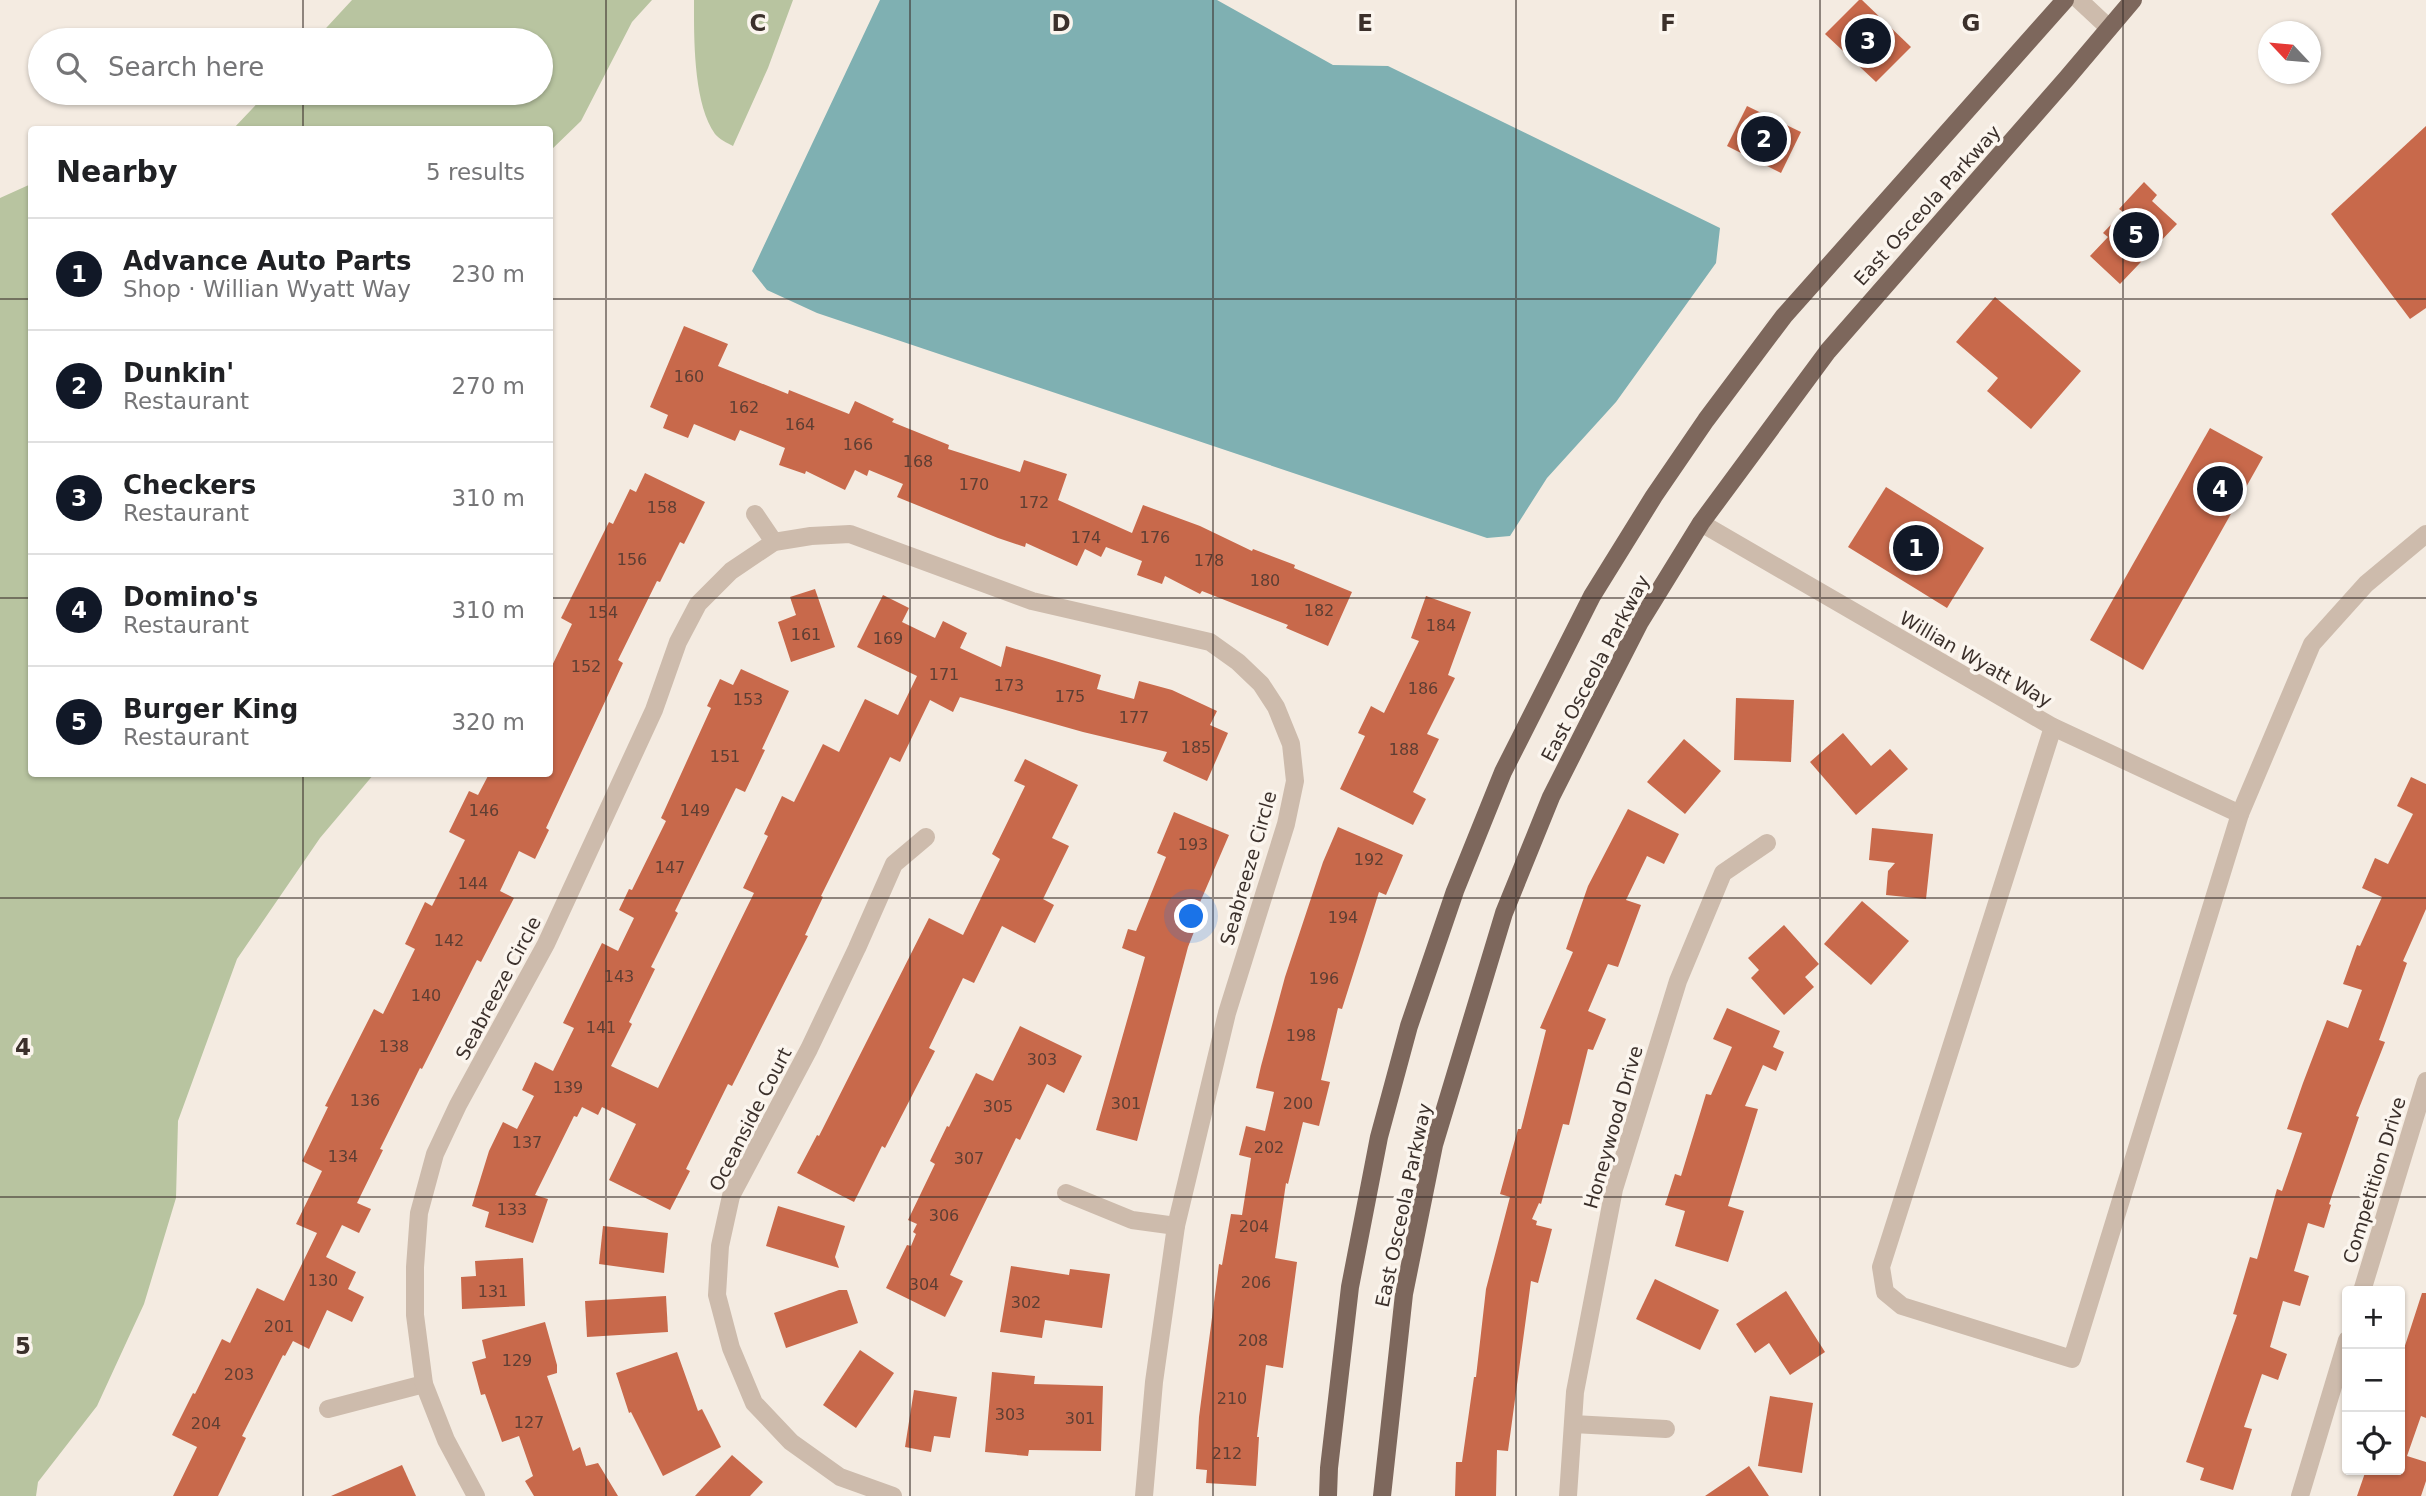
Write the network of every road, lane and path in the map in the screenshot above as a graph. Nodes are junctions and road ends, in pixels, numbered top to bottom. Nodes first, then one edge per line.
1 (2065, 0) edge
2 (2079, 0) edge
3 (2133, 0) edge
4 (2109, 28) junction
5 (755, 514) dead end
6 (1701, 523) junction
7 (2426, 534) edge
8 (774, 542) junction
9 (2053, 727) junction
10 (2240, 814) junction
11 (926, 836) dead end
12 (1767, 843) dead end
13 (2426, 1082) edge
14 (1066, 1193) dead end
15 (1176, 1226) junction
16 (2364, 1286) edge
17 (2344, 1349) edge
18 (424, 1384) junction
19 (328, 1409) dead end
20 (1573, 1424) junction
21 (1666, 1429) dead end
22 (475, 1496) edge
23 (893, 1496) edge
24 (1144, 1496) edge
25 (1328, 1496) edge
26 (1382, 1496) edge
27 (1568, 1496) edge
28 (2300, 1496) edge

1 - 25 main road, East Osceola Parkway
2 - 4 street
3 - 4 main road, East Osceola Parkway
4 - 6 main road, East Osceola Parkway
5 - 8 street
6 - 9 street, Willian Wyatt Way
6 - 26 main road, East Osceola Parkway
7 - 10 street
8 - 15 street, Seabreeze Circle
8 - 18 street, Seabreeze Circle
9 - 10 street, Willian Wyatt Way
9 - 10 street
11 - 23 street, Oceanside Court
12 - 20 street, Honeywood Drive
13 - 16 street, Competition Drive
14 - 15 street
15 - 24 street, Seabreeze Circle
17 - 28 street
18 - 19 street
18 - 22 street, Seabreeze Circle
20 - 21 street
20 - 27 street, Honeywood Drive

